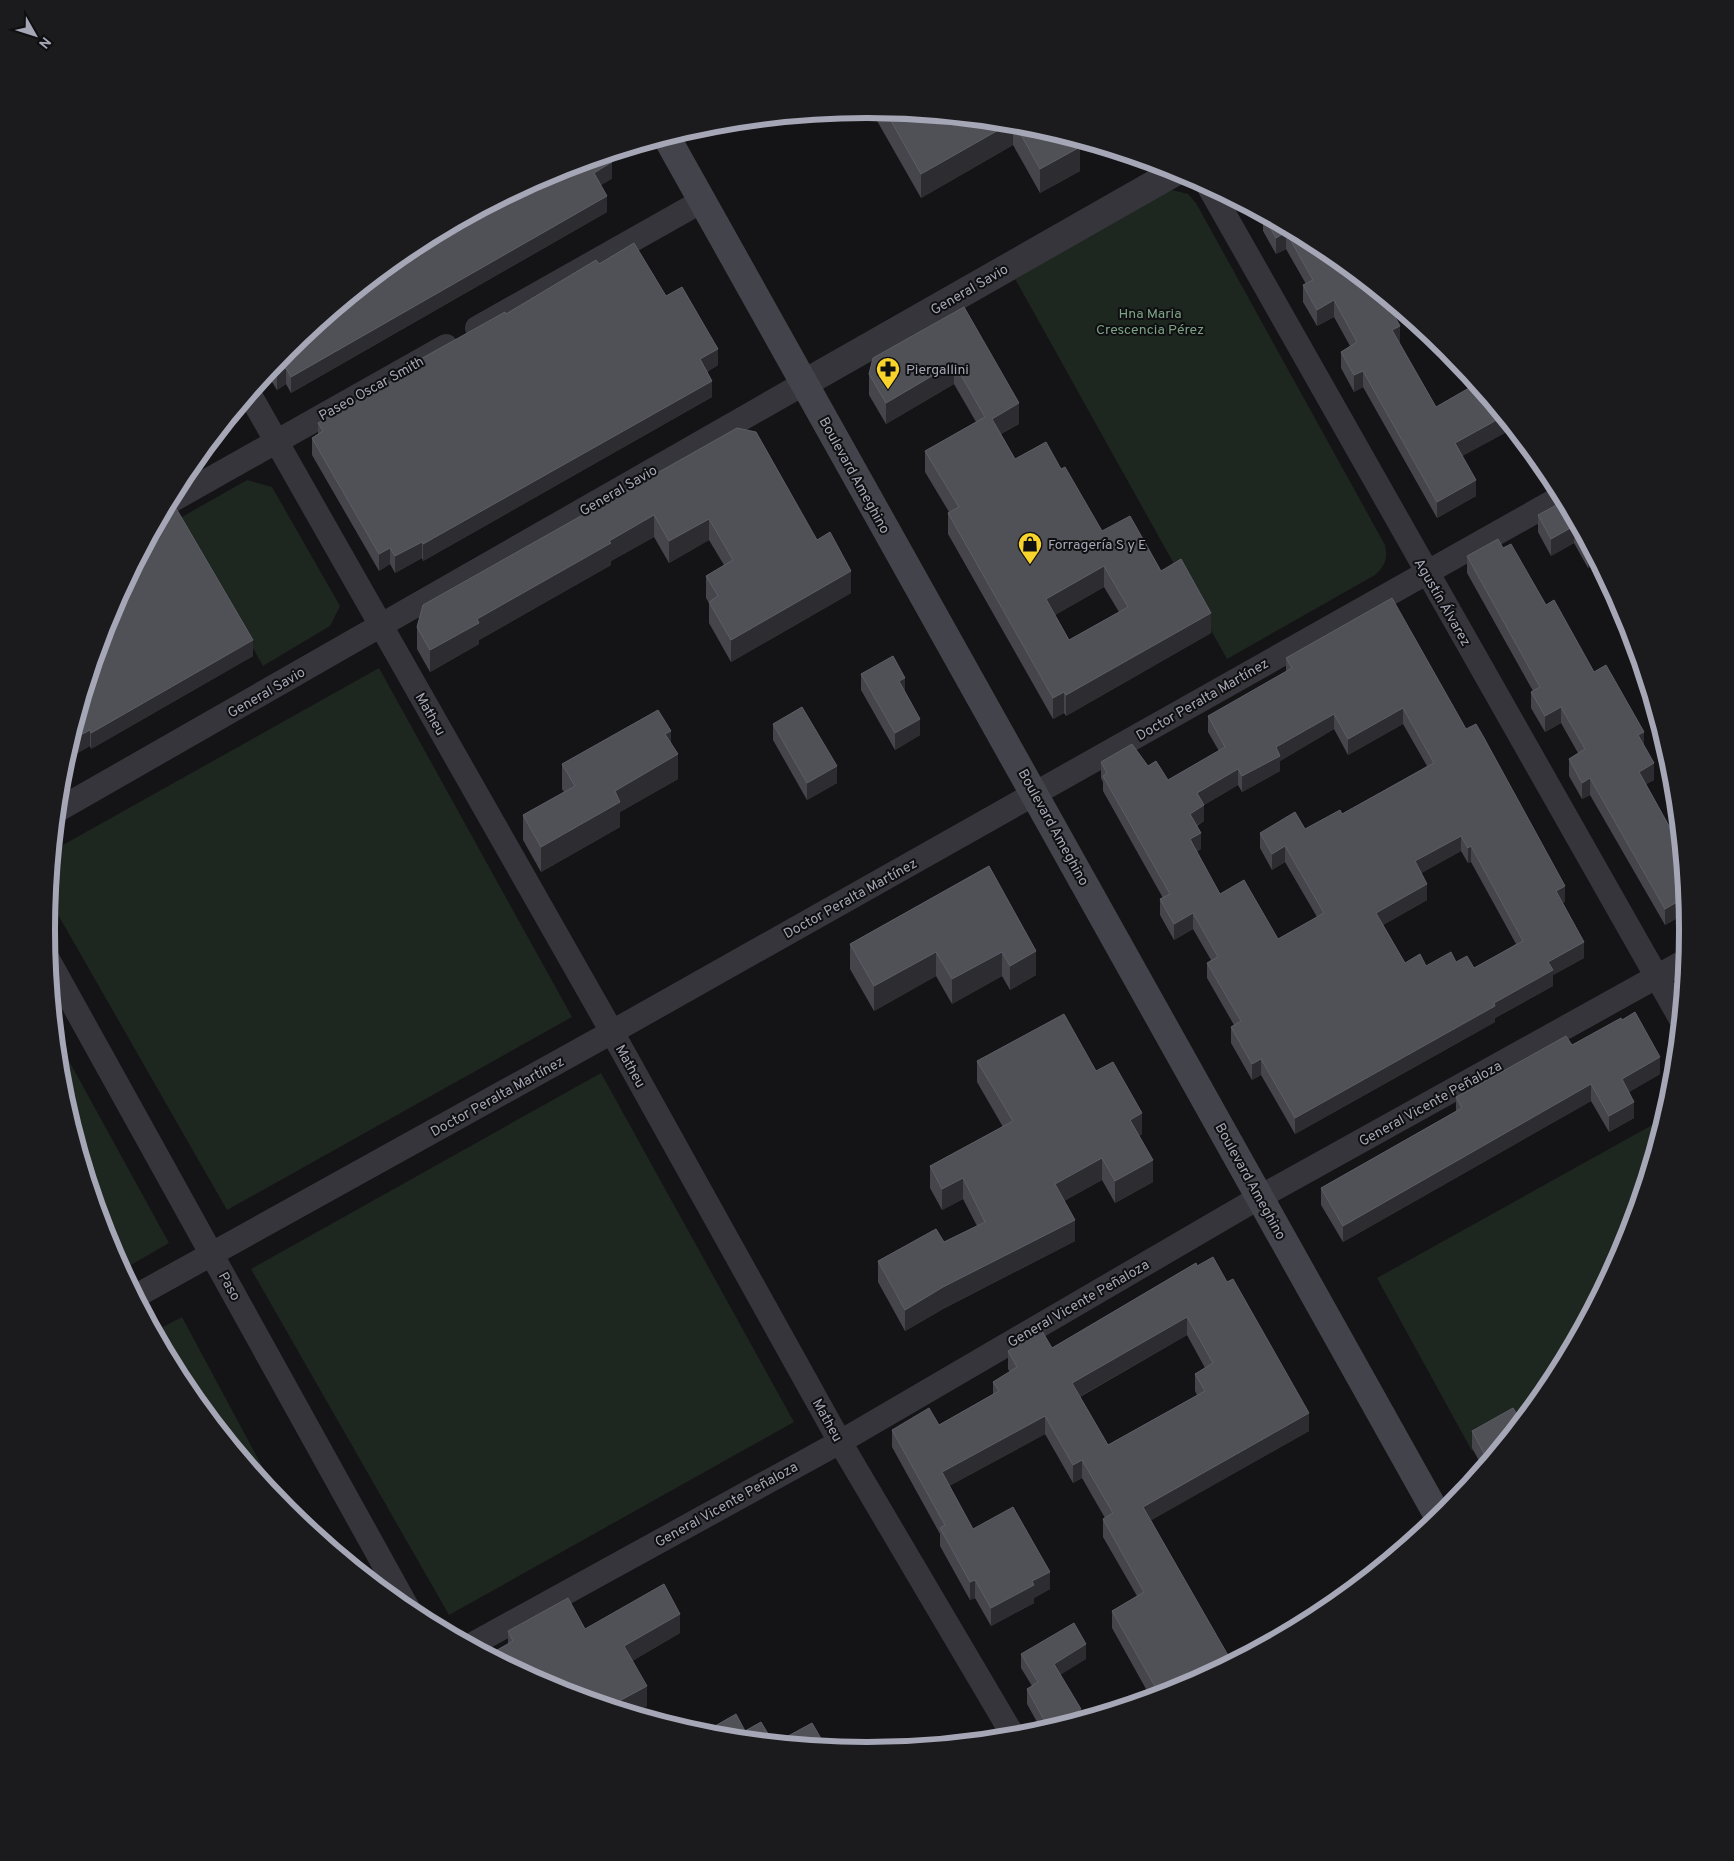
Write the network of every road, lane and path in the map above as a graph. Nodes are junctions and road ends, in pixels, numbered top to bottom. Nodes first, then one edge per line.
1 (670, 143) edge
2 (1168, 176) edge
3 (1214, 197) edge
4 (702, 201) junction
5 (803, 384) junction
6 (253, 400) edge
7 (276, 441) junction
8 (182, 495) edge
9 (1555, 501) edge
10 (1426, 572) junction
11 (382, 626) junction
12 (1035, 794) junction
13 (65, 806) edge
14 (1678, 965) edge
15 (57, 975) edge
16 (1658, 977) junction
17 (1675, 1008) edge
18 (612, 1032) junction
19 (1260, 1197) junction
20 (212, 1253) junction
21 (141, 1293) edge
22 (840, 1442) junction
23 (1435, 1511) edge
24 (401, 1595) edge
25 (476, 1642) edge
26 (1010, 1730) edge

1 - 4 main road, Boulevard Ameghino
2 - 5 street, General Savio
3 - 10 street, Agustín Álvarez
4 - 5 main road, Boulevard Ameghino
4 - 7 street, Paseo Oscar Smith
5 - 11 street, General Savio
5 - 12 main road, Boulevard Ameghino
6 - 7 street, Matheu
7 - 8 street, Paseo Oscar Smith
7 - 11 street, Matheu
9 - 10 street, Doctor Peralta Martínez
10 - 12 street, Doctor Peralta Martínez
10 - 16 street, Agustín Álvarez
11 - 13 street, General Savio
11 - 18 street, Matheu
12 - 18 street, Doctor Peralta Martínez
12 - 19 main road, Boulevard Ameghino
14 - 16 street, General Vicente Peñaloza
15 - 20 street, Paso
16 - 17 street, Agustín Álvarez
16 - 19 street, General Vicente Peñaloza
18 - 20 street, Doctor Peralta Martínez
18 - 22 street, Matheu
19 - 22 street, General Vicente Peñaloza
19 - 23 main road, Boulevard Ameghino
20 - 21 street, Doctor Peralta Martínez
20 - 24 street, Paso
22 - 25 street, General Vicente Peñaloza
22 - 26 street, Matheu

